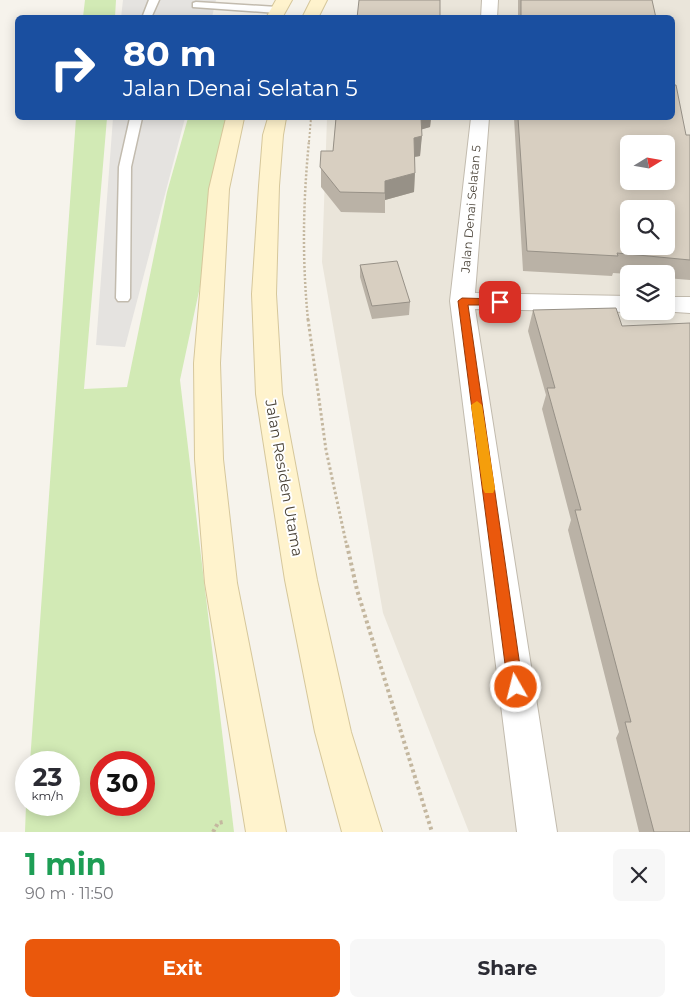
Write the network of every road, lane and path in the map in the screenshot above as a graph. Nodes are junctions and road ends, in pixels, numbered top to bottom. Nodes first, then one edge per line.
1 (154, 0) edge
2 (319, 0) edge
3 (490, 0) edge
4 (196, 5) edge
5 (278, 9) edge
6 (147, 15) edge
7 (312, 15) edge
8 (489, 15) edge
9 (136, 120) edge
10 (235, 120) edge
11 (277, 120) edge
12 (311, 120) edge
13 (480, 120) edge
14 (122, 298) dead end
15 (462, 301) junction
16 (620, 304) edge
17 (675, 305) edge
18 (690, 305) edge
19 (266, 832) edge
20 (362, 832) edge
21 (432, 832) edge
22 (537, 832) edge

1 - 6 lane
2 - 7 street
3 - 8 street
4 - 5 lane
9 - 14 lane
10 - 19 street
11 - 20 street, Jalan Residen Utama
12 - 21 path
13 - 15 street, Jalan Denai Selatan 5
15 - 16 street
15 - 22 street, Jalan Denai Selatan 5
17 - 18 street

